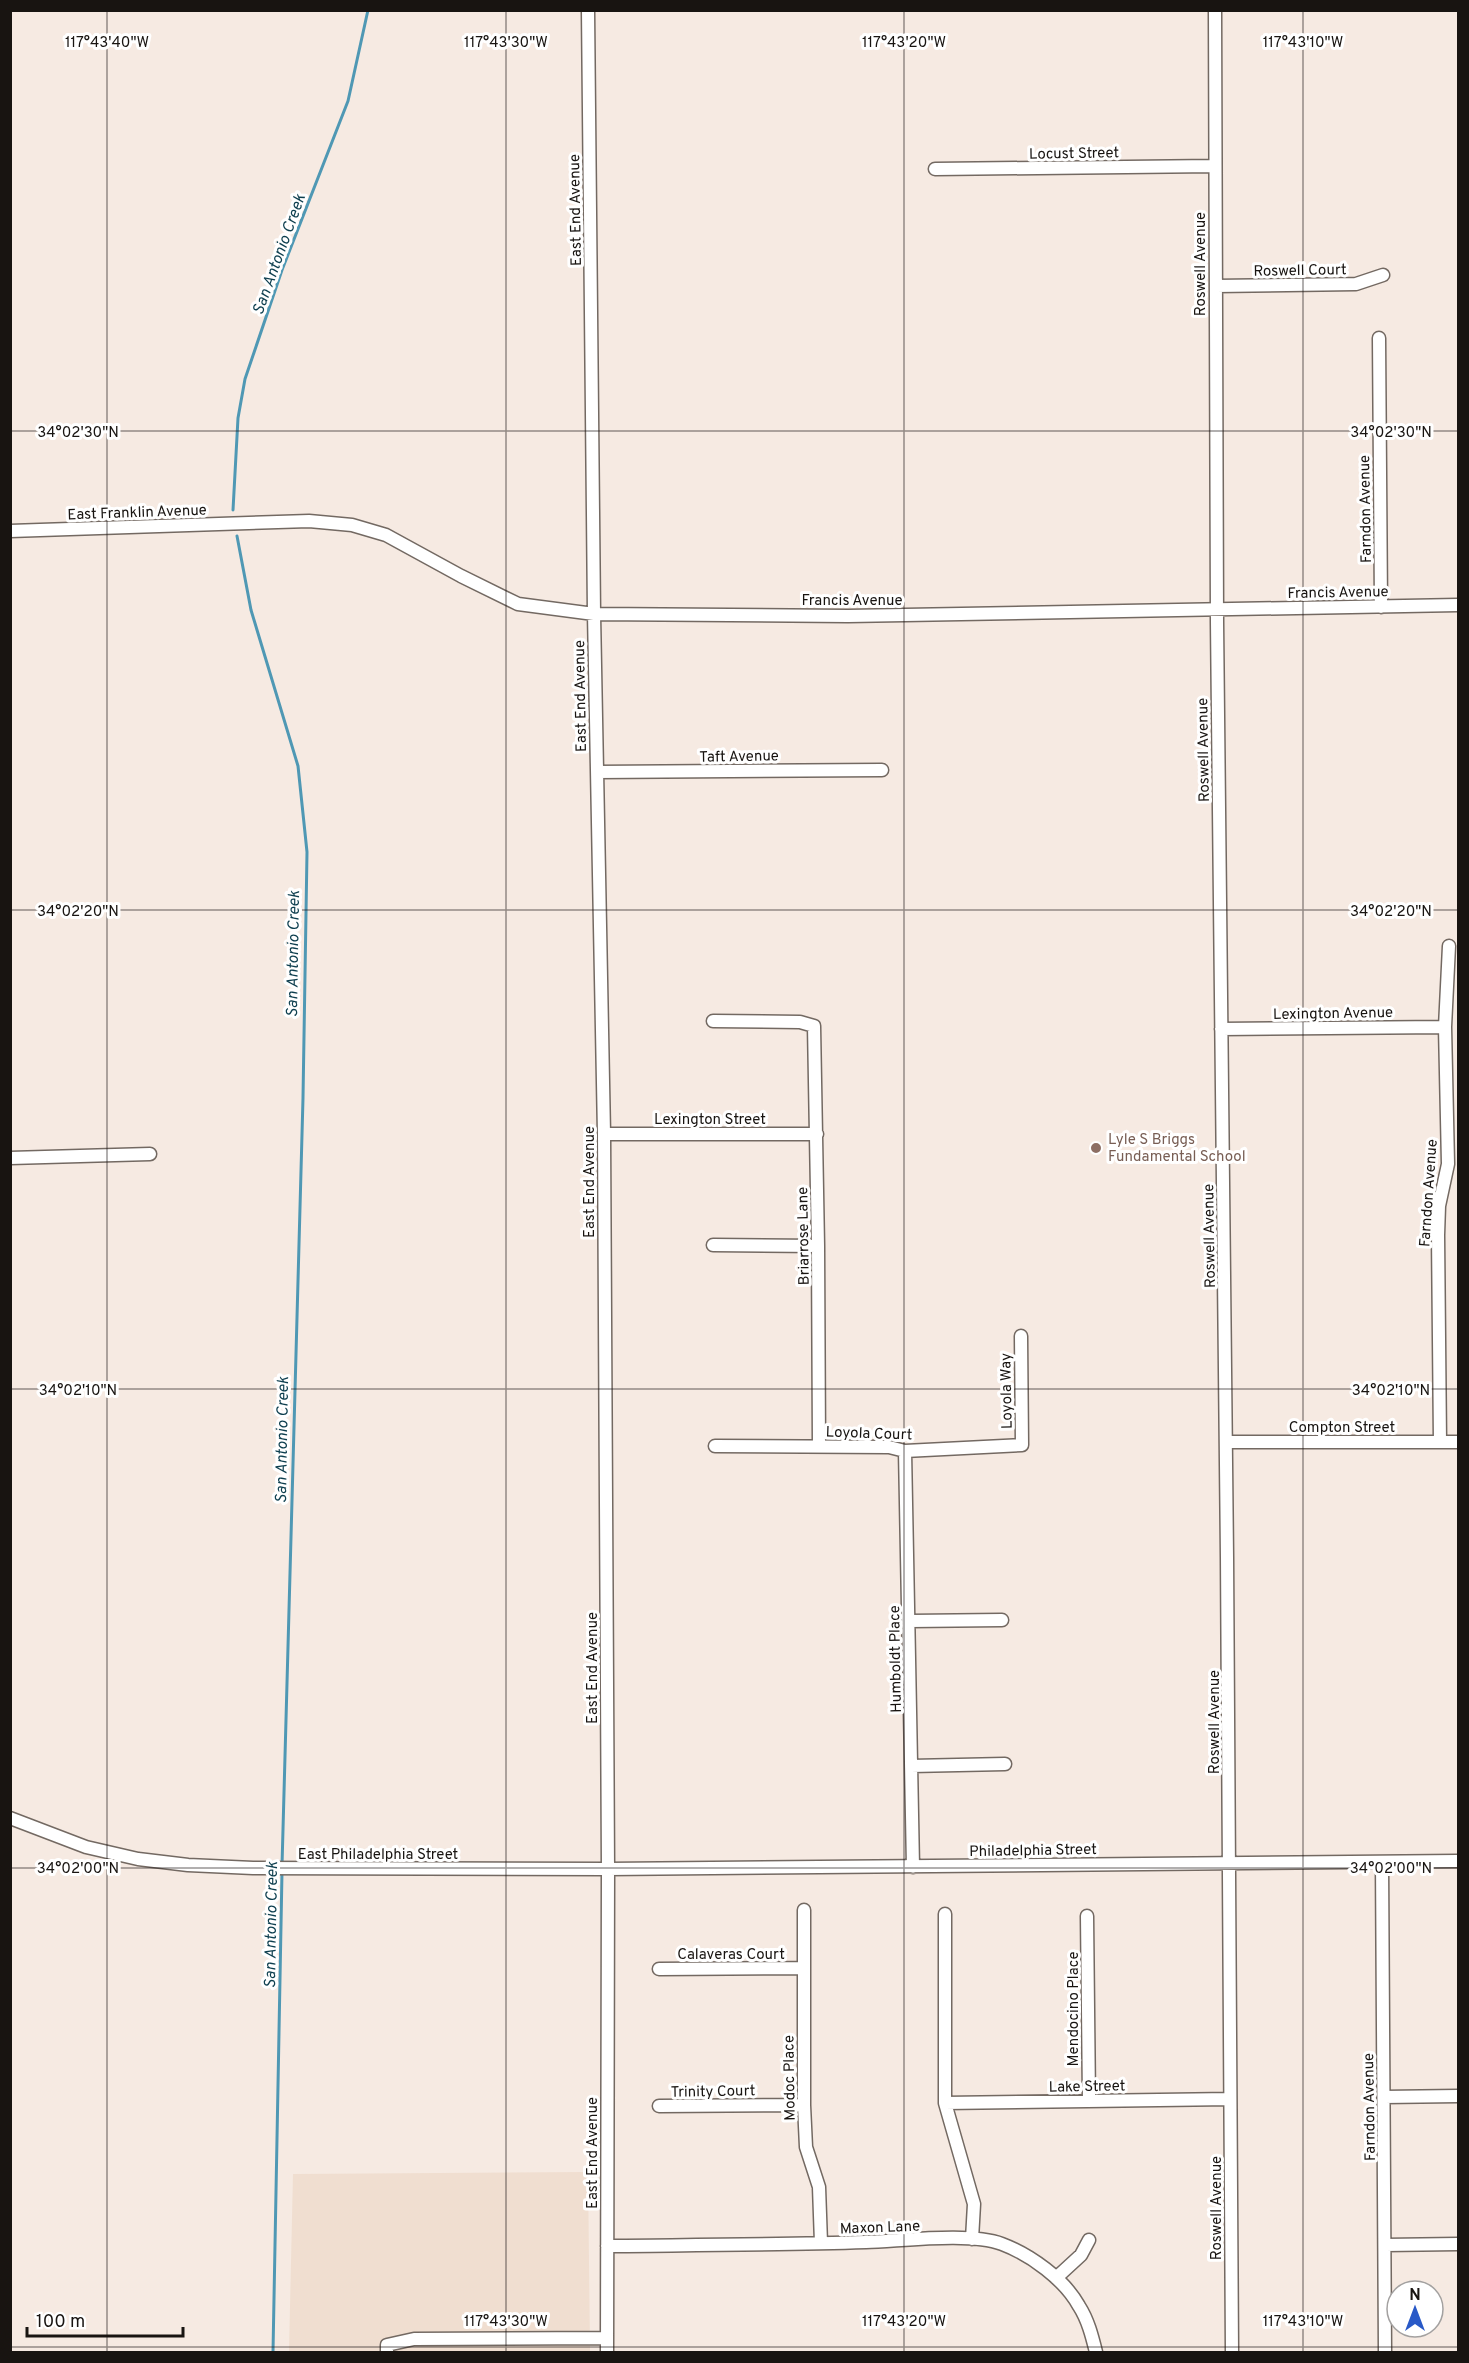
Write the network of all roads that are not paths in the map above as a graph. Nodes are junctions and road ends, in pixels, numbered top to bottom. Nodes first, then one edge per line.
1 (588, 10) edge
2 (1215, 10) edge
3 (1214, 166) junction
4 (935, 169) dead end
5 (1383, 275) dead end
6 (1216, 286) junction
7 (1379, 338) dead end
8 (265, 522) joint
9 (10, 531) edge
10 (1458, 606) edge
11 (1381, 607) junction
12 (1217, 609) junction
13 (594, 614) junction
14 (882, 770) dead end
15 (597, 772) junction
16 (1449, 946) dead end
17 (714, 1021) dead end
18 (1445, 1027) junction
19 (1221, 1029) junction
20 (604, 1134) junction
21 (817, 1134) junction
22 (150, 1154) dead end
23 (10, 1158) edge
24 (713, 1245) dead end
25 (818, 1246) junction
26 (1021, 1336) dead end
27 (1226, 1442) junction
28 (1440, 1442) junction
29 (1458, 1442) edge
30 (1022, 1445) joint
31 (715, 1446) dead end
32 (819, 1446) junction
33 (905, 1451) junction
34 (1002, 1620) dead end
35 (910, 1621) junction
36 (1005, 1764) dead end
37 (911, 1766) junction
38 (10, 1818) edge
39 (1458, 1861) edge
40 (1230, 1862) junction
41 (1382, 1862) junction
42 (913, 1867) junction
43 (608, 1869) junction
44 (804, 1910) dead end
45 (945, 1914) dead end
46 (1087, 1916) dead end
47 (804, 1968) junction
48 (659, 1969) dead end
49 (1458, 2096) edge
50 (1384, 2097) junction
51 (1230, 2099) junction
52 (1089, 2101) junction
53 (945, 2103) junction
54 (804, 2105) junction
55 (658, 2106) dead end
56 (972, 2239) junction
57 (1089, 2240) dead end
58 (821, 2243) junction
59 (1458, 2244) edge
60 (1385, 2245) junction
61 (607, 2246) junction
62 (1056, 2278) junction
63 (607, 2338) junction
64 (387, 2349) edge
65 (607, 2352) edge
66 (1096, 2352) edge
67 (1232, 2352) edge
68 (1385, 2352) edge

1 - 13 street, East End Avenue
2 - 3 street, Roswell Avenue
3 - 4 street, Locust Street
3 - 6 street, Roswell Avenue
5 - 6 street, Roswell Court
6 - 12 street, Roswell Avenue
7 - 11 street, Farndon Avenue
8 - 9 street, East Franklin Avenue
8 - 13 street, Francis Avenue
10 - 11 street, Francis Avenue
11 - 12 street, Francis Avenue
12 - 13 street, Francis Avenue
12 - 19 street, Roswell Avenue
13 - 15 street, East End Avenue
14 - 15 street, Taft Avenue
15 - 20 street, East End Avenue
16 - 18 street, Farndon Avenue
17 - 21 street, Briarrose Lane
18 - 19 street, Lexington Avenue
18 - 28 street, Farndon Avenue
19 - 27 street, Roswell Avenue
20 - 21 street, Lexington Street
20 - 43 street, East End Avenue
21 - 25 street, Briarrose Lane
22 - 23 street
24 - 25 street
25 - 32 street, Briarrose Lane
26 - 30 street, Loyola Way
27 - 28 street, Compton Street
27 - 40 street, Roswell Avenue
28 - 29 street, Compton Street
30 - 33 street, Loyola Court
31 - 32 street, Loyola Court
32 - 33 street, Loyola Court
33 - 35 street, Humboldt Place
34 - 35 street
35 - 37 street, Humboldt Place
36 - 37 street
37 - 42 street, Humboldt Place
38 - 43 street, East Philadelphia Street
39 - 41 street, Philadelphia Street
40 - 41 street, Philadelphia Street
40 - 42 street, Philadelphia Street
40 - 51 street, Roswell Avenue
41 - 50 street, Farndon Avenue
42 - 43 street, Philadelphia Street
43 - 61 street, East End Avenue
44 - 47 street, Modoc Place
45 - 53 street
46 - 52 street, Mendocino Place
47 - 48 street, Calaveras Court
47 - 54 street, Modoc Place
49 - 50 street
50 - 60 street, Farndon Avenue
51 - 52 street, Lake Street
51 - 67 street, Roswell Avenue
52 - 53 street, Lake Street
53 - 56 street
54 - 55 street, Trinity Court
54 - 58 street, Modoc Place
56 - 58 street, Maxon Lane
56 - 62 street, Maxon Lane
57 - 62 street
58 - 61 street, Maxon Lane
59 - 60 street
60 - 68 street, Farndon Avenue
61 - 63 street, East End Avenue
62 - 66 street, Maxon Lane
63 - 64 street
63 - 65 street, East End Avenue

